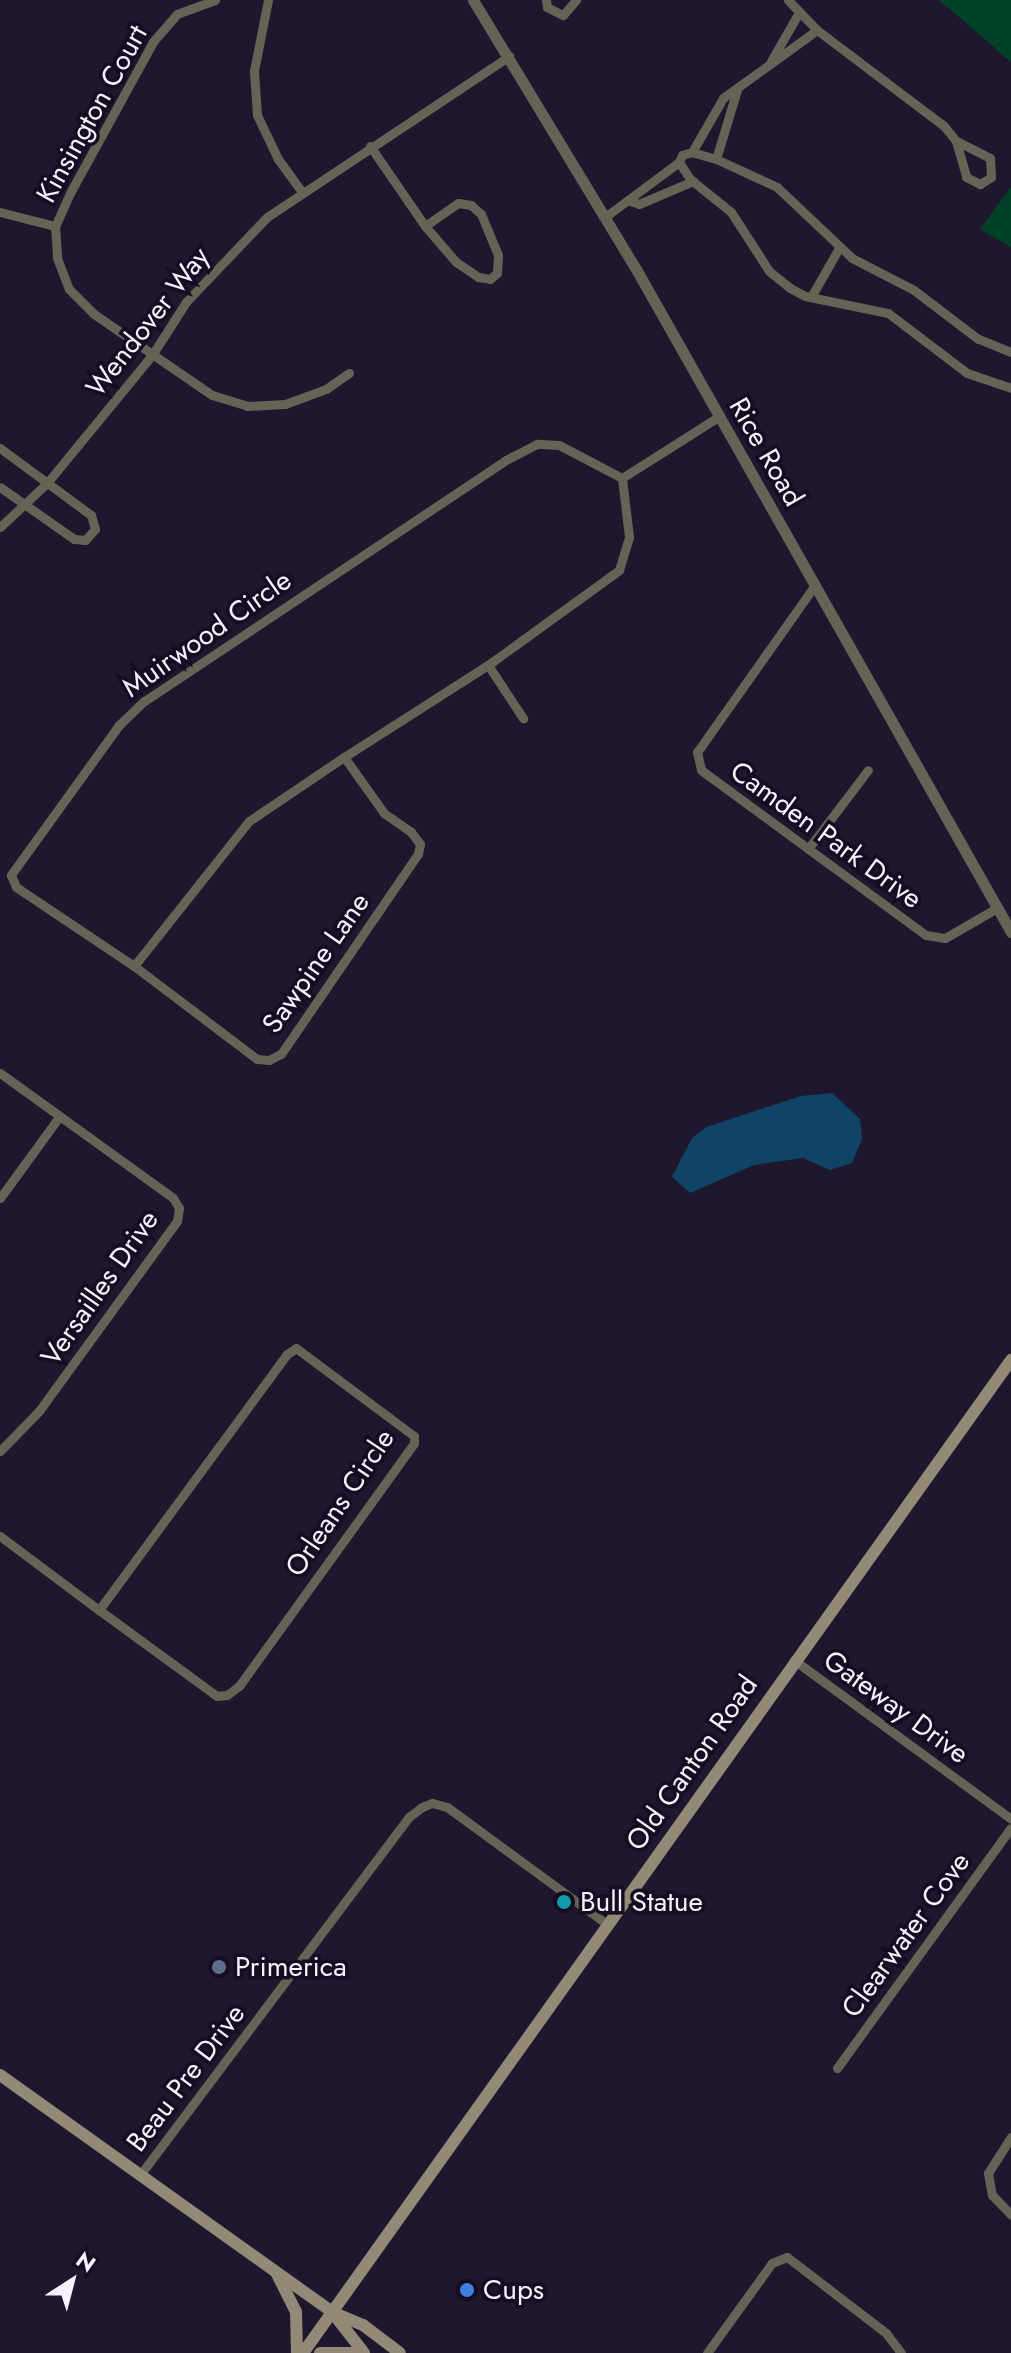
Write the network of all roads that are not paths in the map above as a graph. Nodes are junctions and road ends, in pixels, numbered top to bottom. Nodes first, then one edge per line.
1 (215, 0) edge
2 (268, 0) edge
3 (473, 0) edge
4 (546, 0) edge
5 (576, 0) edge
6 (788, 0) edge
7 (798, 14) junction
8 (817, 30) junction
9 (509, 56) junction
10 (771, 61) junction
11 (737, 90) junction
12 (956, 141) junction
13 (370, 146) junction
14 (692, 152) junction
15 (716, 159) junction
16 (679, 162) junction
17 (693, 181) junction
18 (302, 192) junction
19 (630, 201) junction
20 (0, 212) edge
21 (605, 217) junction
22 (55, 226) junction
23 (425, 226) junction
24 (839, 248) junction
25 (811, 297) junction
26 (1011, 352) edge
27 (152, 355) junction
28 (349, 373) dead end
29 (1011, 388) edge
30 (718, 417) junction
31 (0, 448) edge
32 (622, 478) junction
33 (47, 483) junction
34 (0, 487) edge
35 (23, 505) junction
36 (0, 527) edge
37 (815, 585) junction
38 (488, 665) junction
39 (523, 718) dead end
40 (344, 757) junction
41 (868, 770) dead end
42 (808, 849) junction
43 (997, 908) junction
44 (1011, 932) edge
45 (134, 966) junction
46 (0, 1073) edge
47 (59, 1117) junction
48 (0, 1198) edge
49 (1011, 1360) edge
50 (0, 1451) edge
51 (0, 1536) edge
52 (99, 1610) junction
53 (794, 1660) junction
54 (1011, 1819) edge
55 (1011, 1828) edge
56 (608, 1925) junction
57 (837, 2068) dead end
58 (0, 2075) edge
59 (1011, 2137) edge
60 (140, 2175) junction
61 (1011, 2215) edge
62 (276, 2271) junction
63 (332, 2312) junction
64 (300, 2353) edge
65 (320, 2353) edge
66 (355, 2353) edge
67 (364, 2353) edge
68 (400, 2353) edge
69 (707, 2353) edge
70 (901, 2353) edge

1 - 22 street, Kinsington Court
2 - 18 street
3 - 9 street, Rice Road
4 - 5 street
6 - 7 street
7 - 8 street
7 - 10 street
8 - 10 street
8 - 12 street
9 - 13 street, Wendover Way
9 - 21 street, Rice Road
10 - 11 street
11 - 14 street
11 - 15 street
12 - 12 street
13 - 18 street, Wendover Way
13 - 23 street
14 - 15 street
14 - 16 street
15 - 24 street
16 - 17 street
16 - 19 street
17 - 19 street
17 - 25 street
18 - 27 street, Wendover Way
19 - 21 street
20 - 22 street
21 - 30 street, Rice Road
22 - 27 street, Kinsington Court
23 - 23 street
24 - 25 street
24 - 26 street
25 - 29 street
27 - 28 street, Kinsington Court
27 - 33 street, Wendover Way
30 - 32 street
30 - 37 street, Rice Road
31 - 33 street
32 - 38 street
32 - 45 street, Muirwood Circle
33 - 35 street, Wendover Way
33 - 35 street
34 - 35 street
35 - 36 street, Wendover Way
37 - 42 street, Camden Park Drive
37 - 43 street, Rice Road
38 - 39 street
38 - 40 street
40 - 45 street
40 - 45 street, Sawpine Lane
41 - 42 street
42 - 43 street, Camden Park Drive
43 - 44 street, Rice Road
46 - 47 street, Versailles Drive
47 - 48 street
47 - 50 street, Versailles Drive
49 - 53 main road, Old Canton Road
51 - 52 street, Orleans Circle
52 - 52 street, Orleans Circle
53 - 54 street, Gateway Drive
53 - 56 main road, Old Canton Road
55 - 57 street, Clearwater Cove
56 - 60 street, Beau Pre Drive
56 - 63 main road, Old Canton Road
58 - 60 main road
59 - 61 street
60 - 62 main road
62 - 63 main road
62 - 64 main road
63 - 64 main road, Old Canton Road
63 - 67 main road
63 - 68 main road
65 - 66 main road
69 - 70 street

